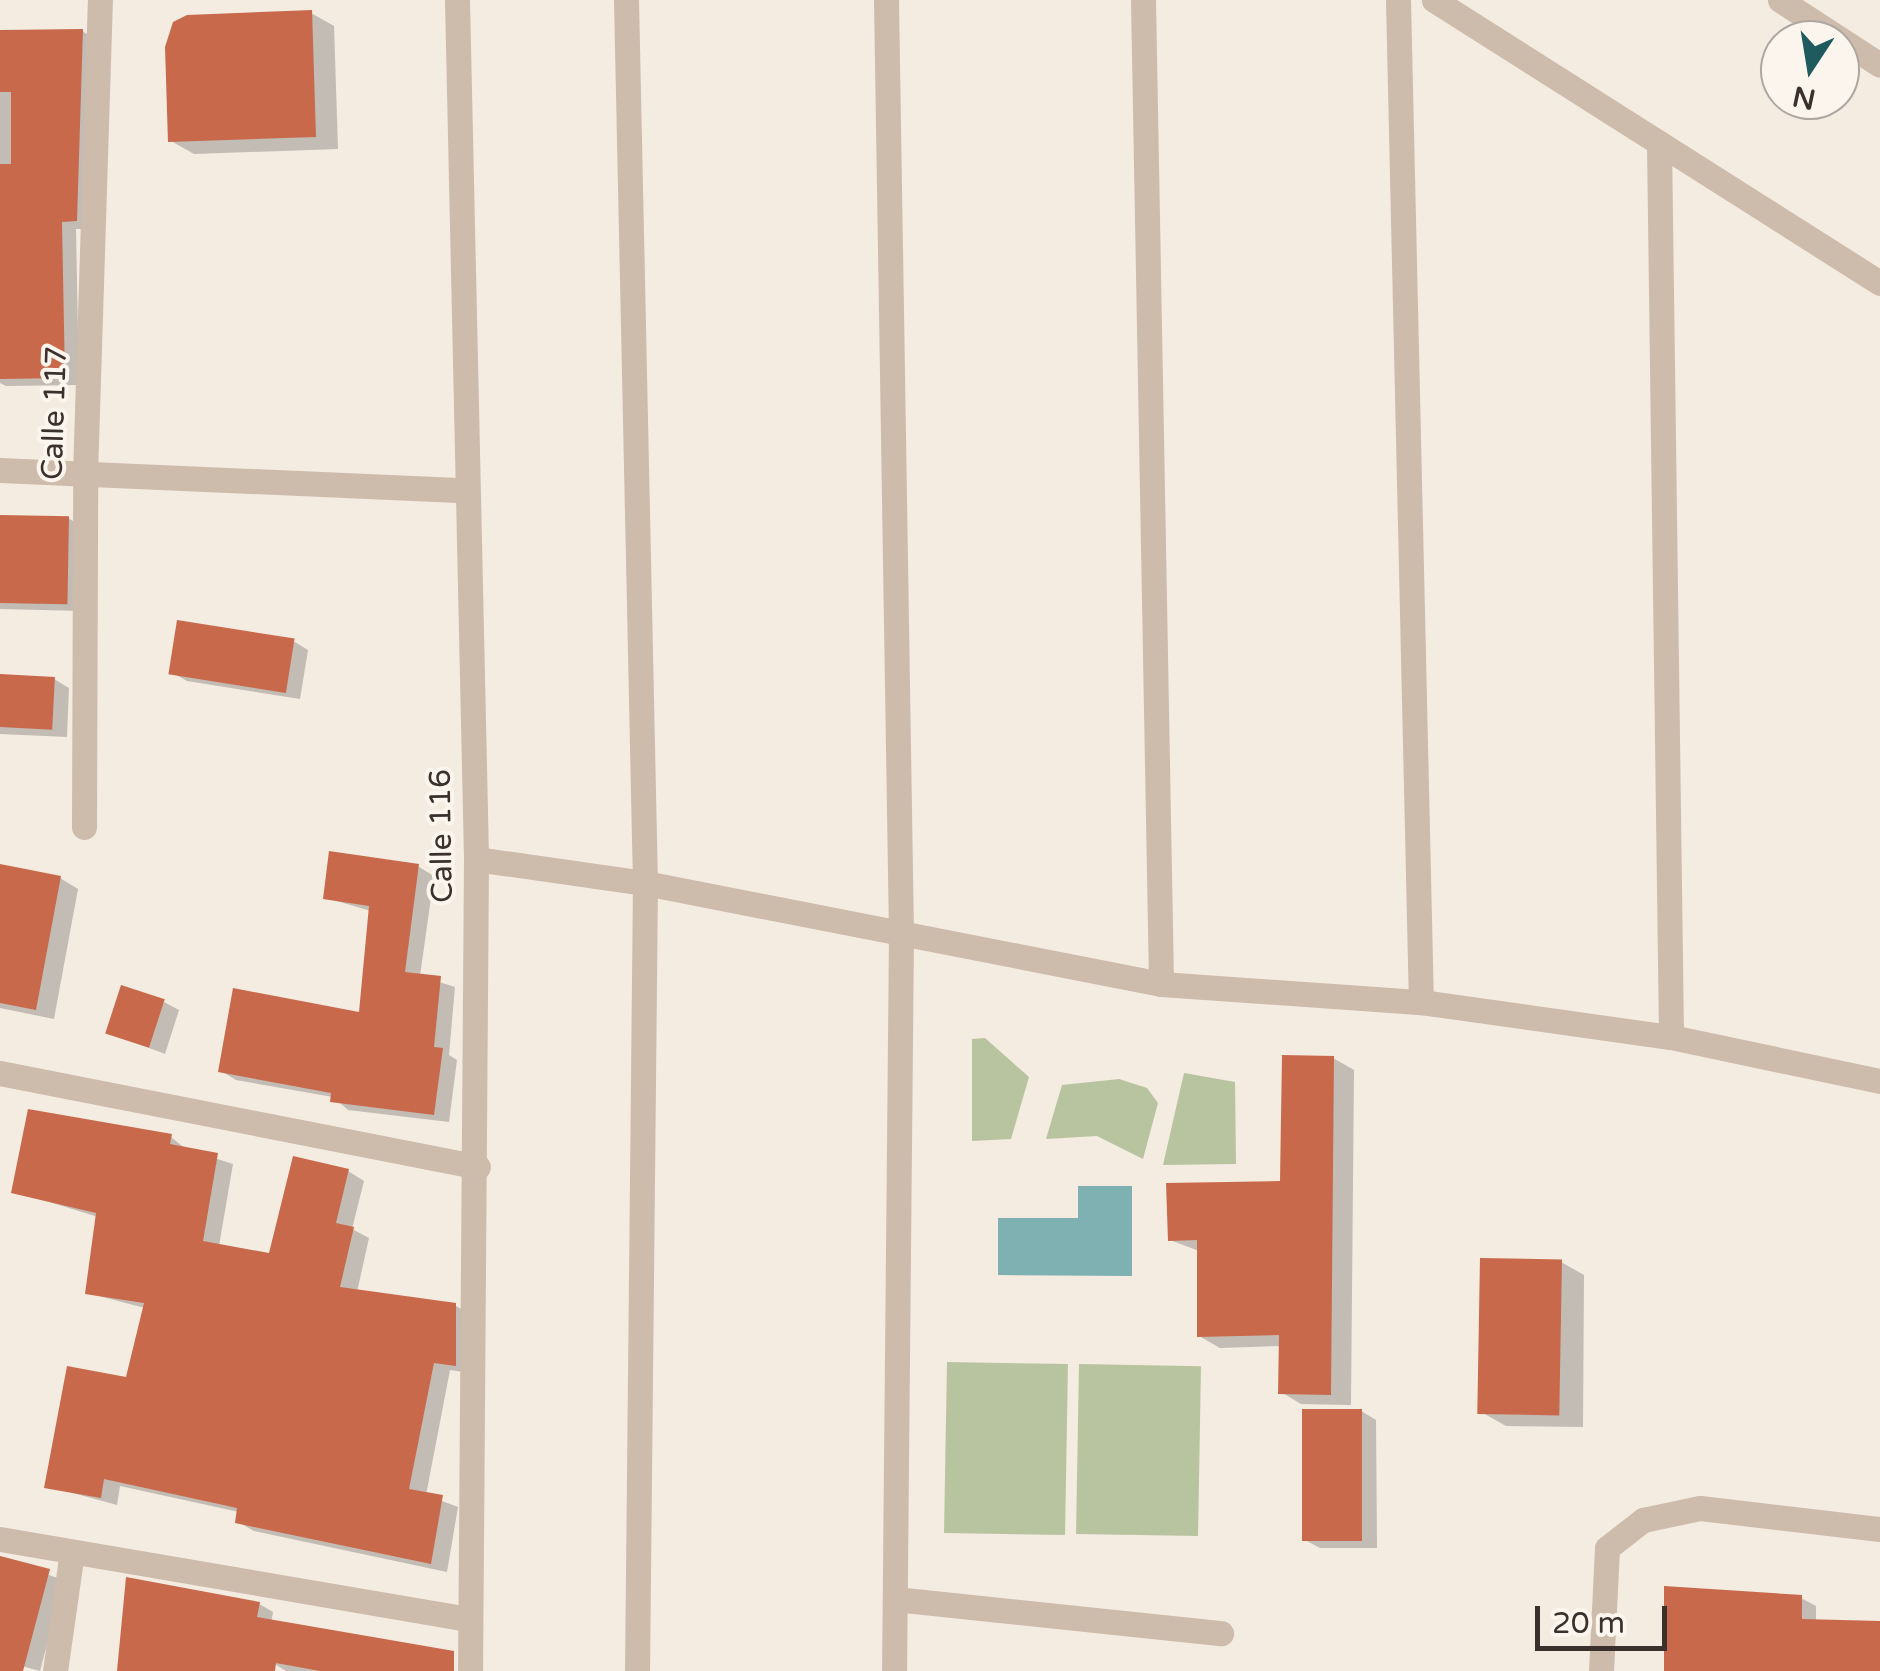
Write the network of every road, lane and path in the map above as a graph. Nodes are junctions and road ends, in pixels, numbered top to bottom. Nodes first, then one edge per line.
1 (100, 0) edge
2 (457, 0) edge
3 (626, 0) edge
4 (886, 0) edge
5 (1144, 0) edge
6 (1398, 0) edge
7 (1434, 0) edge
8 (1780, 0) edge
9 (1880, 65) edge
10 (1659, 143) junction
11 (1880, 282) edge
12 (0, 470) edge
13 (85, 475) junction
14 (464, 490) junction
15 (84, 827) dead end
16 (476, 859) junction
17 (644, 883) junction
18 (902, 934) junction
19 (1161, 984) junction
20 (1421, 1002) junction
21 (1671, 1037) junction
22 (0, 1074) edge
23 (1880, 1081) edge
24 (478, 1167) junction
25 (1880, 1529) edge
26 (0, 1539) edge
27 (72, 1552) junction
28 (895, 1599) junction
29 (470, 1620) junction
30 (1221, 1634) dead end
31 (55, 1671) edge
32 (470, 1671) edge
33 (637, 1671) edge
34 (894, 1671) edge
35 (1601, 1671) edge

1 - 13 street, Calle 117
2 - 14 street, Calle 116
3 - 17 street
4 - 18 street
5 - 19 street
6 - 20 street
7 - 10 street
8 - 9 street
10 - 11 street
10 - 21 street
12 - 13 street
13 - 14 street
13 - 15 street, Calle 117
14 - 16 street, Calle 116
16 - 17 street
16 - 24 street, Calle 116
17 - 18 street
17 - 33 street
18 - 19 street
18 - 28 street
19 - 20 street
20 - 21 street
21 - 23 street
22 - 24 street
24 - 29 street, Calle 116
25 - 35 street
26 - 27 street
27 - 29 street
27 - 31 street
28 - 30 street
28 - 34 street
29 - 32 street, Calle 116

